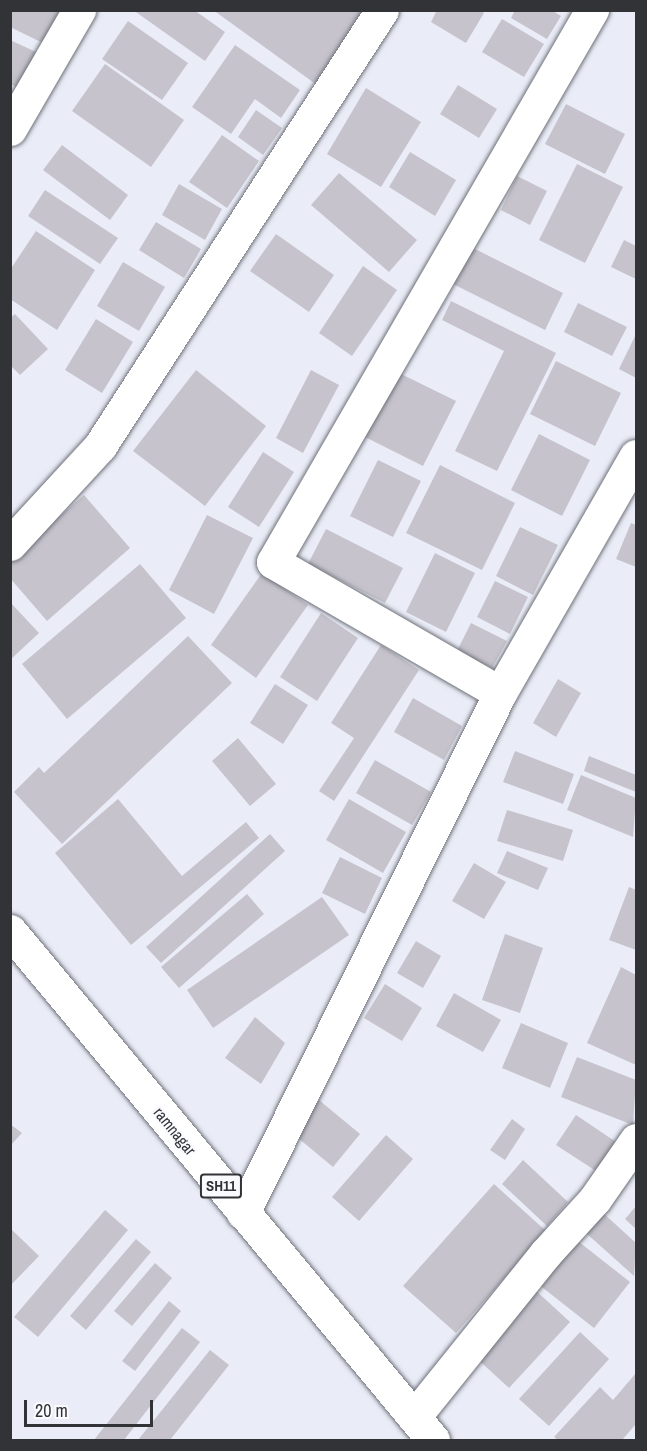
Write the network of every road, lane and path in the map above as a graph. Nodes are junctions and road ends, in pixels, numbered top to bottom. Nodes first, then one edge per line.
1 (79, 10) edge
2 (382, 10) edge
3 (592, 10) edge
4 (10, 129) edge
5 (636, 456) edge
6 (10, 544) edge
7 (500, 693) junction
8 (10, 931) edge
9 (636, 1140) edge
10 (243, 1213) junction
11 (424, 1429) edge

1 - 4 street
2 - 6 street
3 - 7 street
5 - 7 street
7 - 10 street
8 - 10 street, ramnagar / SH11
9 - 11 street
10 - 11 street, ramnagar / SH11

